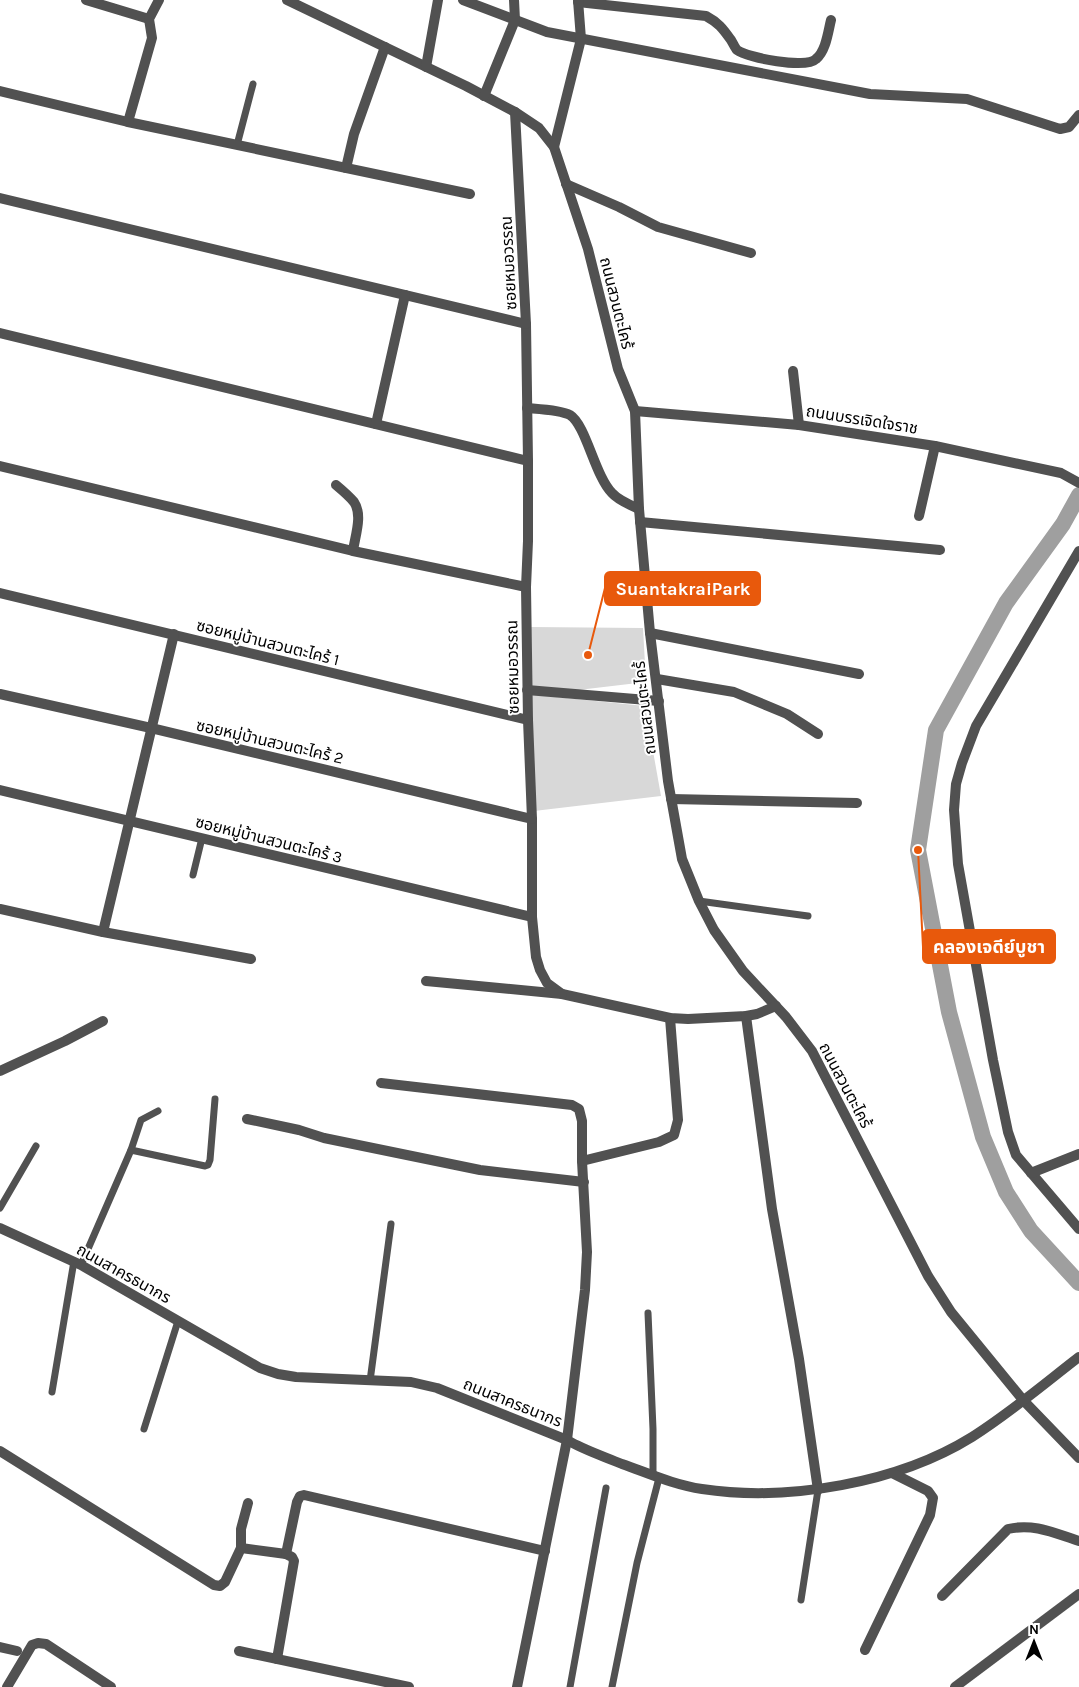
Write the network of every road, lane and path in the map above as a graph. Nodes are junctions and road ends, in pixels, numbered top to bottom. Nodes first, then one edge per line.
1 (86, 0) edge
2 (159, 0) edge
3 (287, 0) edge
4 (438, 0) edge
5 (463, 0) edge
6 (514, 0) edge
7 (578, 1) edge
8 (149, 19) junction
9 (514, 20) junction
10 (831, 20) dead end
11 (581, 39) junction
12 (385, 47) junction
13 (767, 59) junction
14 (426, 66) junction
15 (764, 72) junction
16 (253, 84) dead end
17 (0, 91) edge
18 (484, 96) junction
19 (514, 112) junction
20 (1079, 115) edge
21 (128, 122) junction
22 (237, 145) junction
23 (554, 147) junction
24 (346, 168) junction
25 (566, 184) junction
26 (470, 194) dead end
27 (0, 198) edge
28 (751, 253) dead end
29 (405, 295) junction
30 (526, 324) junction
31 (0, 332) edge
32 (793, 371) dead end
33 (527, 408) junction
34 (635, 411) junction
35 (376, 424) junction
36 (799, 425) junction
37 (935, 446) junction
38 (528, 461) junction
39 (0, 466) edge
40 (1079, 483) edge
41 (336, 485) dead end
42 (639, 510) junction
43 (919, 516) dead end
44 (640, 522) junction
45 (353, 550) junction
46 (940, 550) dead end
47 (1079, 551) edge
48 (526, 587) junction
49 (0, 593) edge
50 (650, 633) junction
51 (174, 634) junction
52 (859, 674) dead end
53 (657, 679) junction
54 (527, 690) junction
55 (0, 694) edge
56 (659, 701) junction
57 (528, 720) junction
58 (151, 728) junction
59 (818, 734) dead end
60 (0, 790) edge
61 (671, 799) junction
62 (857, 803) dead end
63 (532, 819) junction
64 (130, 821) junction
65 (202, 838) junction
66 (192, 875) dead end
67 (699, 901) junction
68 (0, 909) edge
69 (808, 916) dead end
70 (532, 917) junction
71 (102, 932) junction
72 (250, 959) dead end
73 (426, 981) dead end
74 (562, 994) junction
75 (776, 1006) junction
76 (746, 1016) junction
77 (670, 1018) junction
78 (103, 1020) dead end
79 (0, 1071) edge
80 (381, 1083) dead end
81 (215, 1099) dead end
82 (158, 1111) dead end
83 (247, 1119) dead end
84 (36, 1146) dead end
85 (131, 1150) junction
86 (1079, 1154) edge
87 (582, 1161) junction
88 (1031, 1173) junction
89 (584, 1182) junction
90 (0, 1208) edge
91 (392, 1224) dead end
92 (0, 1228) edge
93 (1079, 1229) edge
94 (77, 1263) junction
95 (648, 1313) dead end
96 (178, 1321) junction
97 (1079, 1358) edge
98 (370, 1380) junction
99 (52, 1392) dead end
100 (1023, 1400) junction
101 (144, 1429) dead end
102 (567, 1440) junction
103 (0, 1451) edge
104 (1079, 1458) edge
105 (892, 1473) junction
106 (656, 1476) junction
107 (606, 1488) dead end
108 (818, 1490) junction
109 (248, 1504) dead end
110 (1079, 1541) edge
111 (240, 1548) junction
112 (545, 1551) junction
113 (286, 1554) junction
114 (1079, 1594) edge
115 (942, 1596) dead end
116 (801, 1600) dead end
117 (0, 1647) edge
118 (865, 1650) dead end
119 (17, 1651) dead end
120 (239, 1652) dead end
121 (278, 1660) junction
122 (7, 1687) edge
123 (111, 1687) edge
124 (409, 1687) edge
125 (517, 1687) edge
126 (570, 1687) edge
127 (612, 1687) edge
128 (955, 1687) edge

1 - 8 street
2 - 8 street
3 - 12 street, ถนนสวนตะไคร้
4 - 14 street
5 - 9 street
6 - 9 street
7 - 11 street
7 - 13 street
8 - 21 street
9 - 11 street
9 - 18 street
10 - 13 street
11 - 15 street
11 - 23 street
12 - 14 street, ถนนสวนตะไคร้
12 - 24 street
13 - 15 street
14 - 18 street, ถนนสวนตะไคร้
15 - 20 street
16 - 22 lane
17 - 21 street
18 - 19 street, ถนนสวนตะไคร้
19 - 23 street, ถนนสวนตะไคร้
19 - 30 street, ซอยหมอวรรณ
21 - 22 street
22 - 24 street
23 - 25 street, ถนนสวนตะไคร้
24 - 26 street
25 - 28 street
25 - 34 street, ถนนสวนตะไคร้
27 - 29 street
29 - 30 street
29 - 35 street
30 - 33 street, ซอยหมอวรรณ
31 - 35 street
32 - 36 street
33 - 38 street, ซอยหมอวรรณ
33 - 42 street
34 - 36 street, ถนนบรรเจิดใจราช
34 - 42 street, ถนนสวนตะไคร้
35 - 38 street
36 - 37 street, ถนนบรรเจิดใจราช
37 - 40 street, ถนนบรรเจิดใจราช
37 - 43 street
38 - 48 street, ซอยหมอวรรณ
39 - 45 street
41 - 45 street
42 - 44 street, ถนนสวนตะไคร้
44 - 46 street
44 - 50 street, ถนนสวนตะไคร้
45 - 48 street
47 - 88 street
48 - 54 street, ซอยหมอวรรณ
49 - 51 street, ซอยหมู่บ้านสวนตะไคร้ 1
50 - 52 street
50 - 53 street, ถนนสวนตะไคร้
51 - 57 street, ซอยหมู่บ้านสวนตะไคร้ 1
51 - 58 street
53 - 56 street, ถนนสวนตะไคร้
53 - 59 street
54 - 56 street
54 - 57 street, ซอยหมอวรรณ
55 - 58 street, ซอยหมู่บ้านสวนตะไคร้ 2
56 - 61 street, ถนนสวนตะไคร้
57 - 63 street, ซอยหมอวรรณ
58 - 63 street, ซอยหมู่บ้านสวนตะไคร้ 2
58 - 64 street
60 - 64 street, ซอยหมู่บ้านสวนตะไคร้ 3
61 - 62 street
61 - 67 street, ถนนสวนตะไคร้
63 - 70 street, ซอยหมอวรรณ
64 - 65 street, ซอยหมู่บ้านสวนตะไคร้ 3
64 - 71 street
65 - 66 lane
65 - 70 street, ซอยหมู่บ้านสวนตะไคร้ 3
67 - 69 lane
67 - 75 street, ถนนสวนตะไคร้
68 - 71 street
70 - 74 street, ซอยหมอวรรณ
71 - 72 street
73 - 74 street
74 - 77 street
75 - 76 street
75 - 100 street, ถนนสวนตะไคร้
76 - 77 street
76 - 108 street
77 - 87 street
78 - 79 street
80 - 87 street
81 - 85 lane
82 - 85 lane
83 - 89 street
84 - 90 lane
85 - 94 lane
86 - 88 street
87 - 89 street
88 - 93 street
89 - 102 street
91 - 98 lane
92 - 94 street, ถนนสาครธนากร
94 - 96 street, ถนนสาครธนากร
94 - 99 lane
95 - 106 lane
96 - 98 street, ถนนสาครธนากร
96 - 101 lane
97 - 100 street, ถนนสาครธนากร
98 - 102 street, ถนนสาครธนากร
100 - 104 street, ถนนสวนตะไคร้
100 - 105 street, ถนนสาครธนากร
102 - 106 street, ถนนสาครธนากร
102 - 112 street
103 - 111 street
105 - 108 street, ถนนสาครธนากร
105 - 118 street
106 - 108 street, ถนนสาครธนากร
106 - 127 lane
107 - 126 lane
108 - 116 lane
109 - 111 street
110 - 115 street
111 - 113 street
112 - 113 street
112 - 125 street
113 - 121 street
114 - 128 street
117 - 119 street
120 - 121 street
121 - 124 street
122 - 123 street

